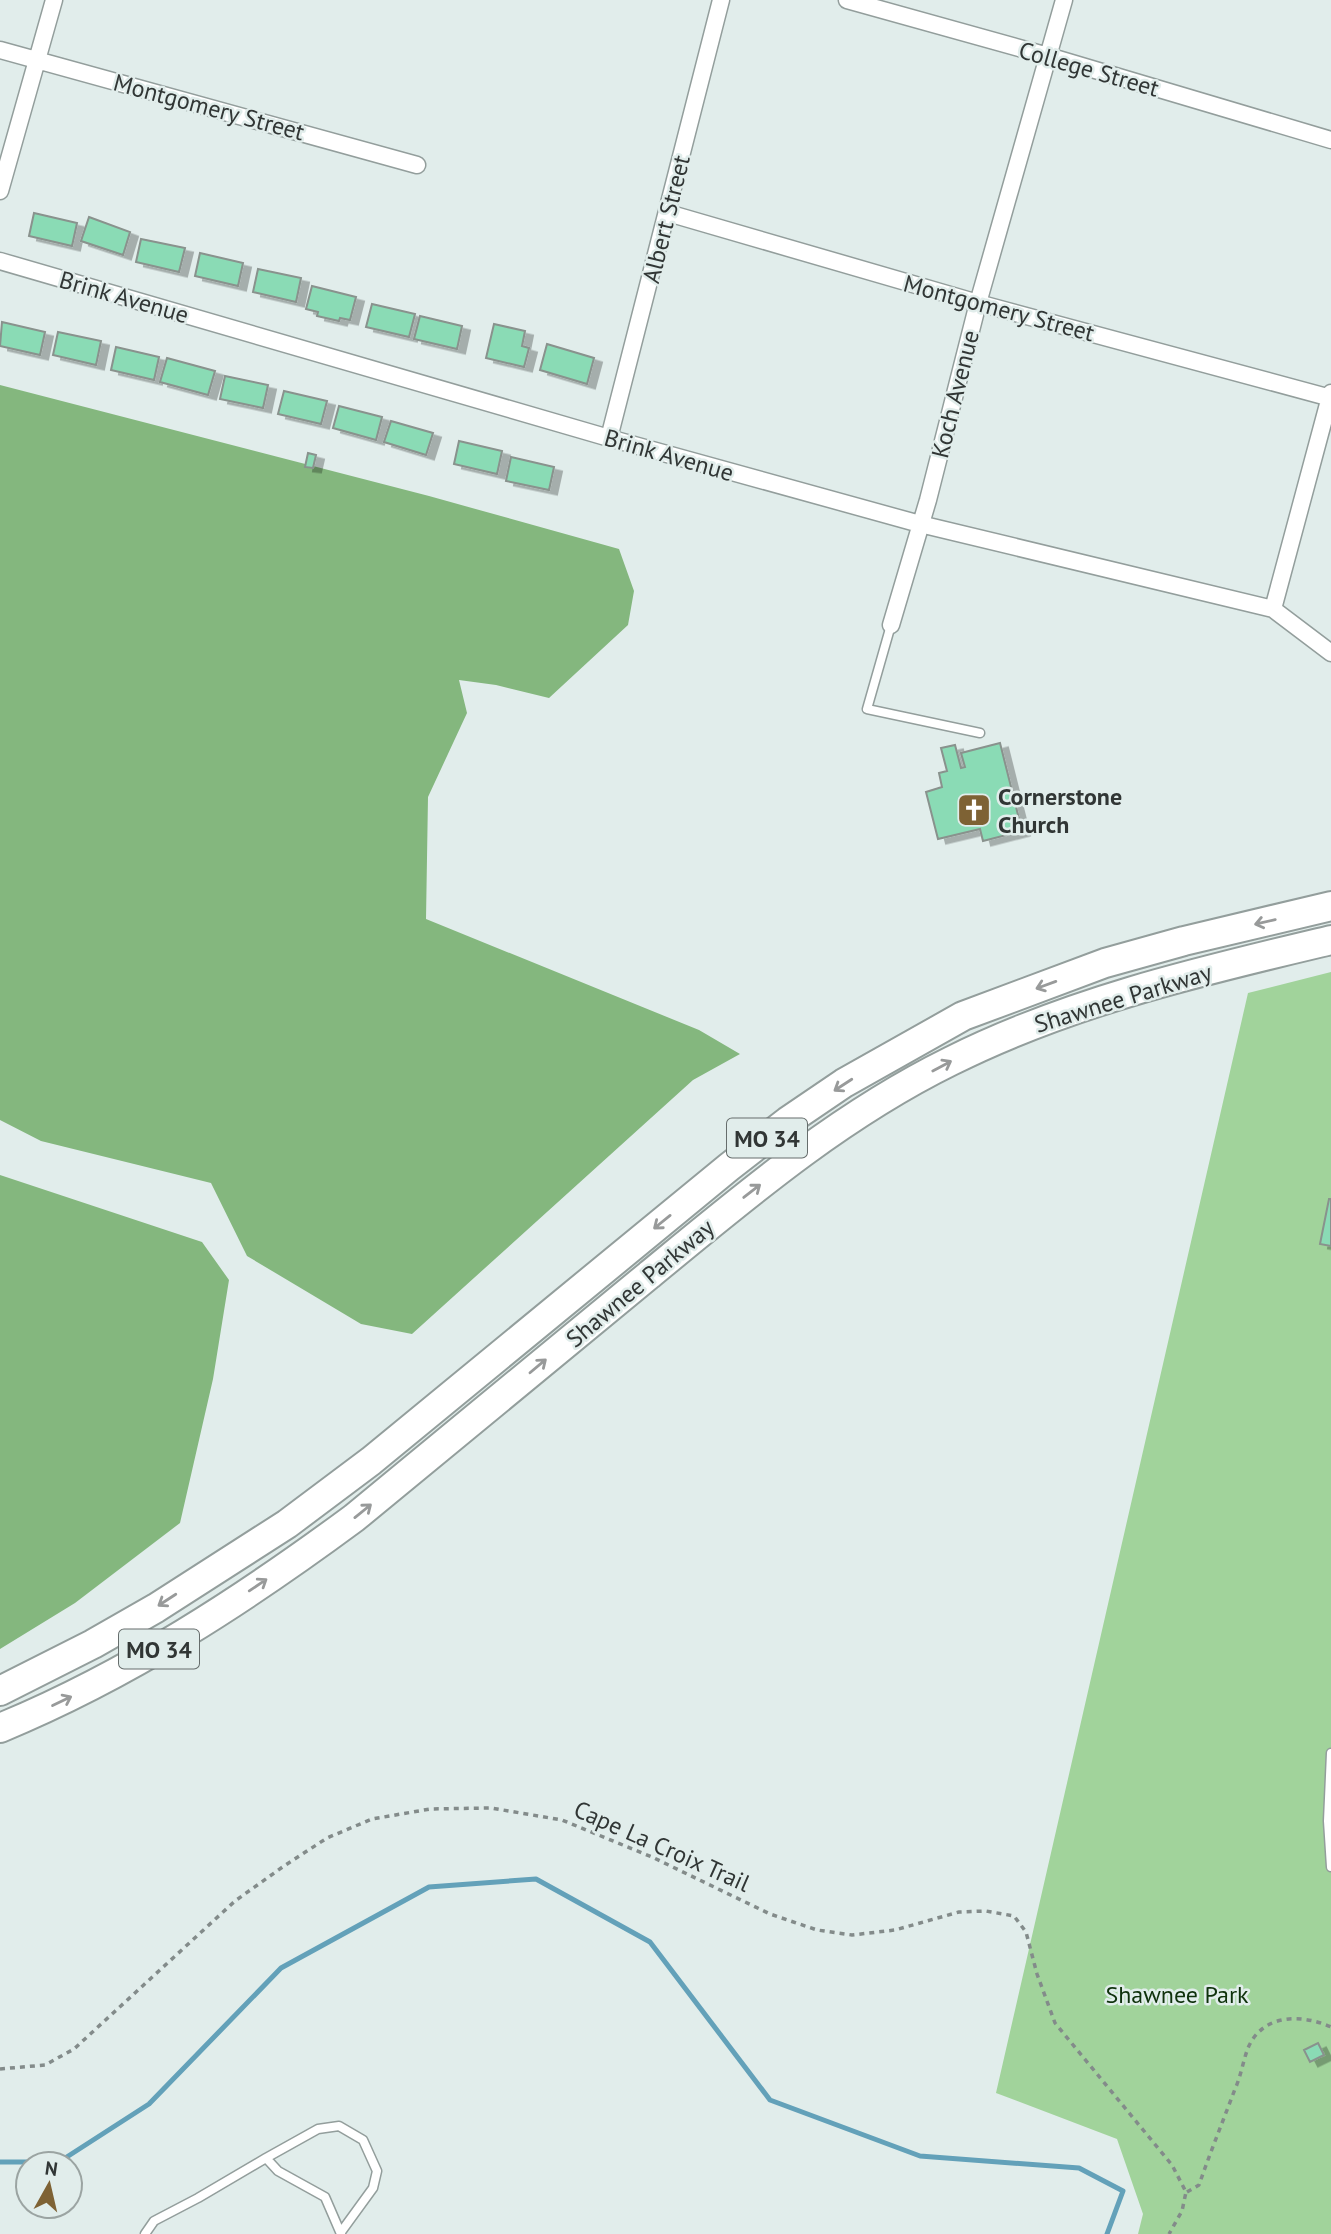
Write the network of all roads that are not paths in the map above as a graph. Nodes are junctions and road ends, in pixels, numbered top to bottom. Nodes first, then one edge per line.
1 (54, 0) edge
2 (721, 0) edge
3 (847, 0) edge
4 (1063, 0) edge
5 (0, 50) edge
6 (1048, 56) junction
7 (36, 60) junction
8 (1331, 140) edge
9 (417, 165) dead end
10 (0, 191) edge
11 (668, 214) junction
12 (0, 261) edge
13 (978, 303) junction
14 (1331, 396) edge
15 (609, 438) junction
16 (920, 524) junction
17 (1273, 609) junction
18 (891, 625) joint
19 (1331, 653) edge
20 (980, 733) dead end
21 (1331, 906) edge
22 (1331, 940) edge
23 (0, 1691) edge
24 (0, 1728) edge
25 (1331, 1753) edge
26 (1331, 1867) edge
27 (266, 2158) junction
28 (341, 2233) edge
29 (145, 2234) edge

1 - 7 street
2 - 11 street, Albert Street
3 - 6 street, College Street
4 - 6 street, Koch Avenue
5 - 7 street, Montgomery Street
6 - 8 street, College Street
6 - 13 street, Koch Avenue
7 - 9 street, Montgomery Street
7 - 10 street
11 - 13 street, Montgomery Street
11 - 15 street, Albert Street
12 - 15 street, Brink Avenue
13 - 14 street, Montgomery Street
13 - 16 street, Koch Avenue
14 - 17 street
15 - 16 street, Brink Avenue
16 - 17 street, Brink Avenue
16 - 18 street, Koch Avenue
17 - 19 street, Brink Avenue
18 - 20 lane
21 -> 23 highway, Shawnee Parkway / MO 34
24 -> 22 highway, Shawnee Parkway / MO 34
25 - 26 lane
27 - 28 lane
27 - 28 lane
27 - 29 lane

